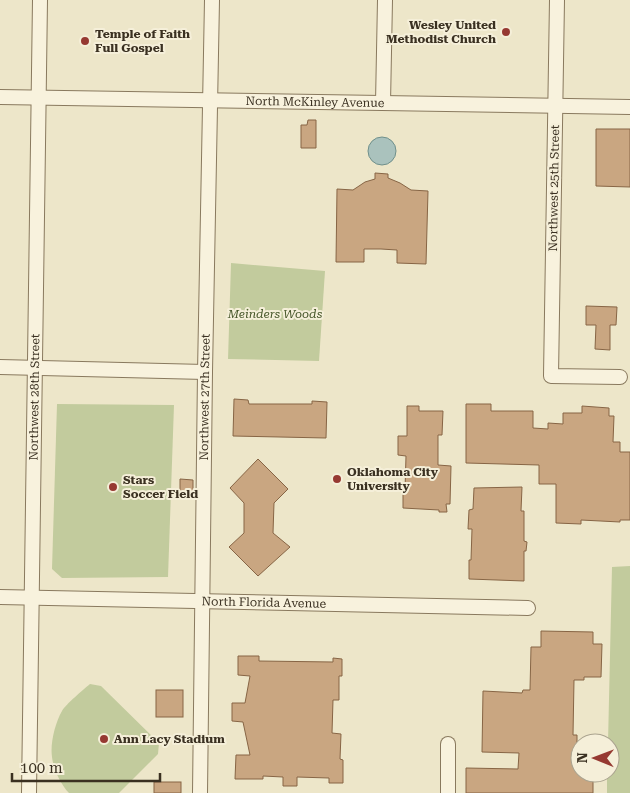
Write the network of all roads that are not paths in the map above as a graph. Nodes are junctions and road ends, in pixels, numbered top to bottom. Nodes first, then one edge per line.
1 (40, 0) edge
2 (212, 0) edge
3 (385, 0) edge
4 (557, 0) edge
5 (0, 97) edge
6 (39, 98) junction
7 (210, 101) junction
8 (383, 103) junction
9 (555, 106) junction
10 (630, 108) edge
11 (0, 367) edge
12 (35, 368) junction
13 (205, 372) junction
14 (620, 377) dead end
15 (0, 597) edge
16 (32, 597) junction
17 (202, 601) junction
18 (528, 608) dead end
19 (448, 744) dead end
20 (29, 793) edge
21 (200, 793) edge
22 (448, 793) edge

1 - 6 street, Northwest 28th Street
2 - 7 street, Northwest 27th Street
3 - 8 street
4 - 9 street, Northwest 25th Street
5 - 6 street, North McKinley Avenue
6 - 7 street, North McKinley Avenue
6 - 12 street, Northwest 28th Street
7 - 8 street, North McKinley Avenue
7 - 13 street, Northwest 27th Street
8 - 9 street, North McKinley Avenue
9 - 10 street, North McKinley Avenue
9 - 14 street, Northwest 25th Street
11 - 12 street
12 - 13 street
12 - 16 street, Northwest 28th Street
13 - 17 street, Northwest 27th Street
15 - 16 street, North Florida Avenue
16 - 17 street, North Florida Avenue
16 - 20 street, Northwest 28th Street
17 - 18 street, North Florida Avenue
17 - 21 street, Northwest 27th Street
19 - 22 street

